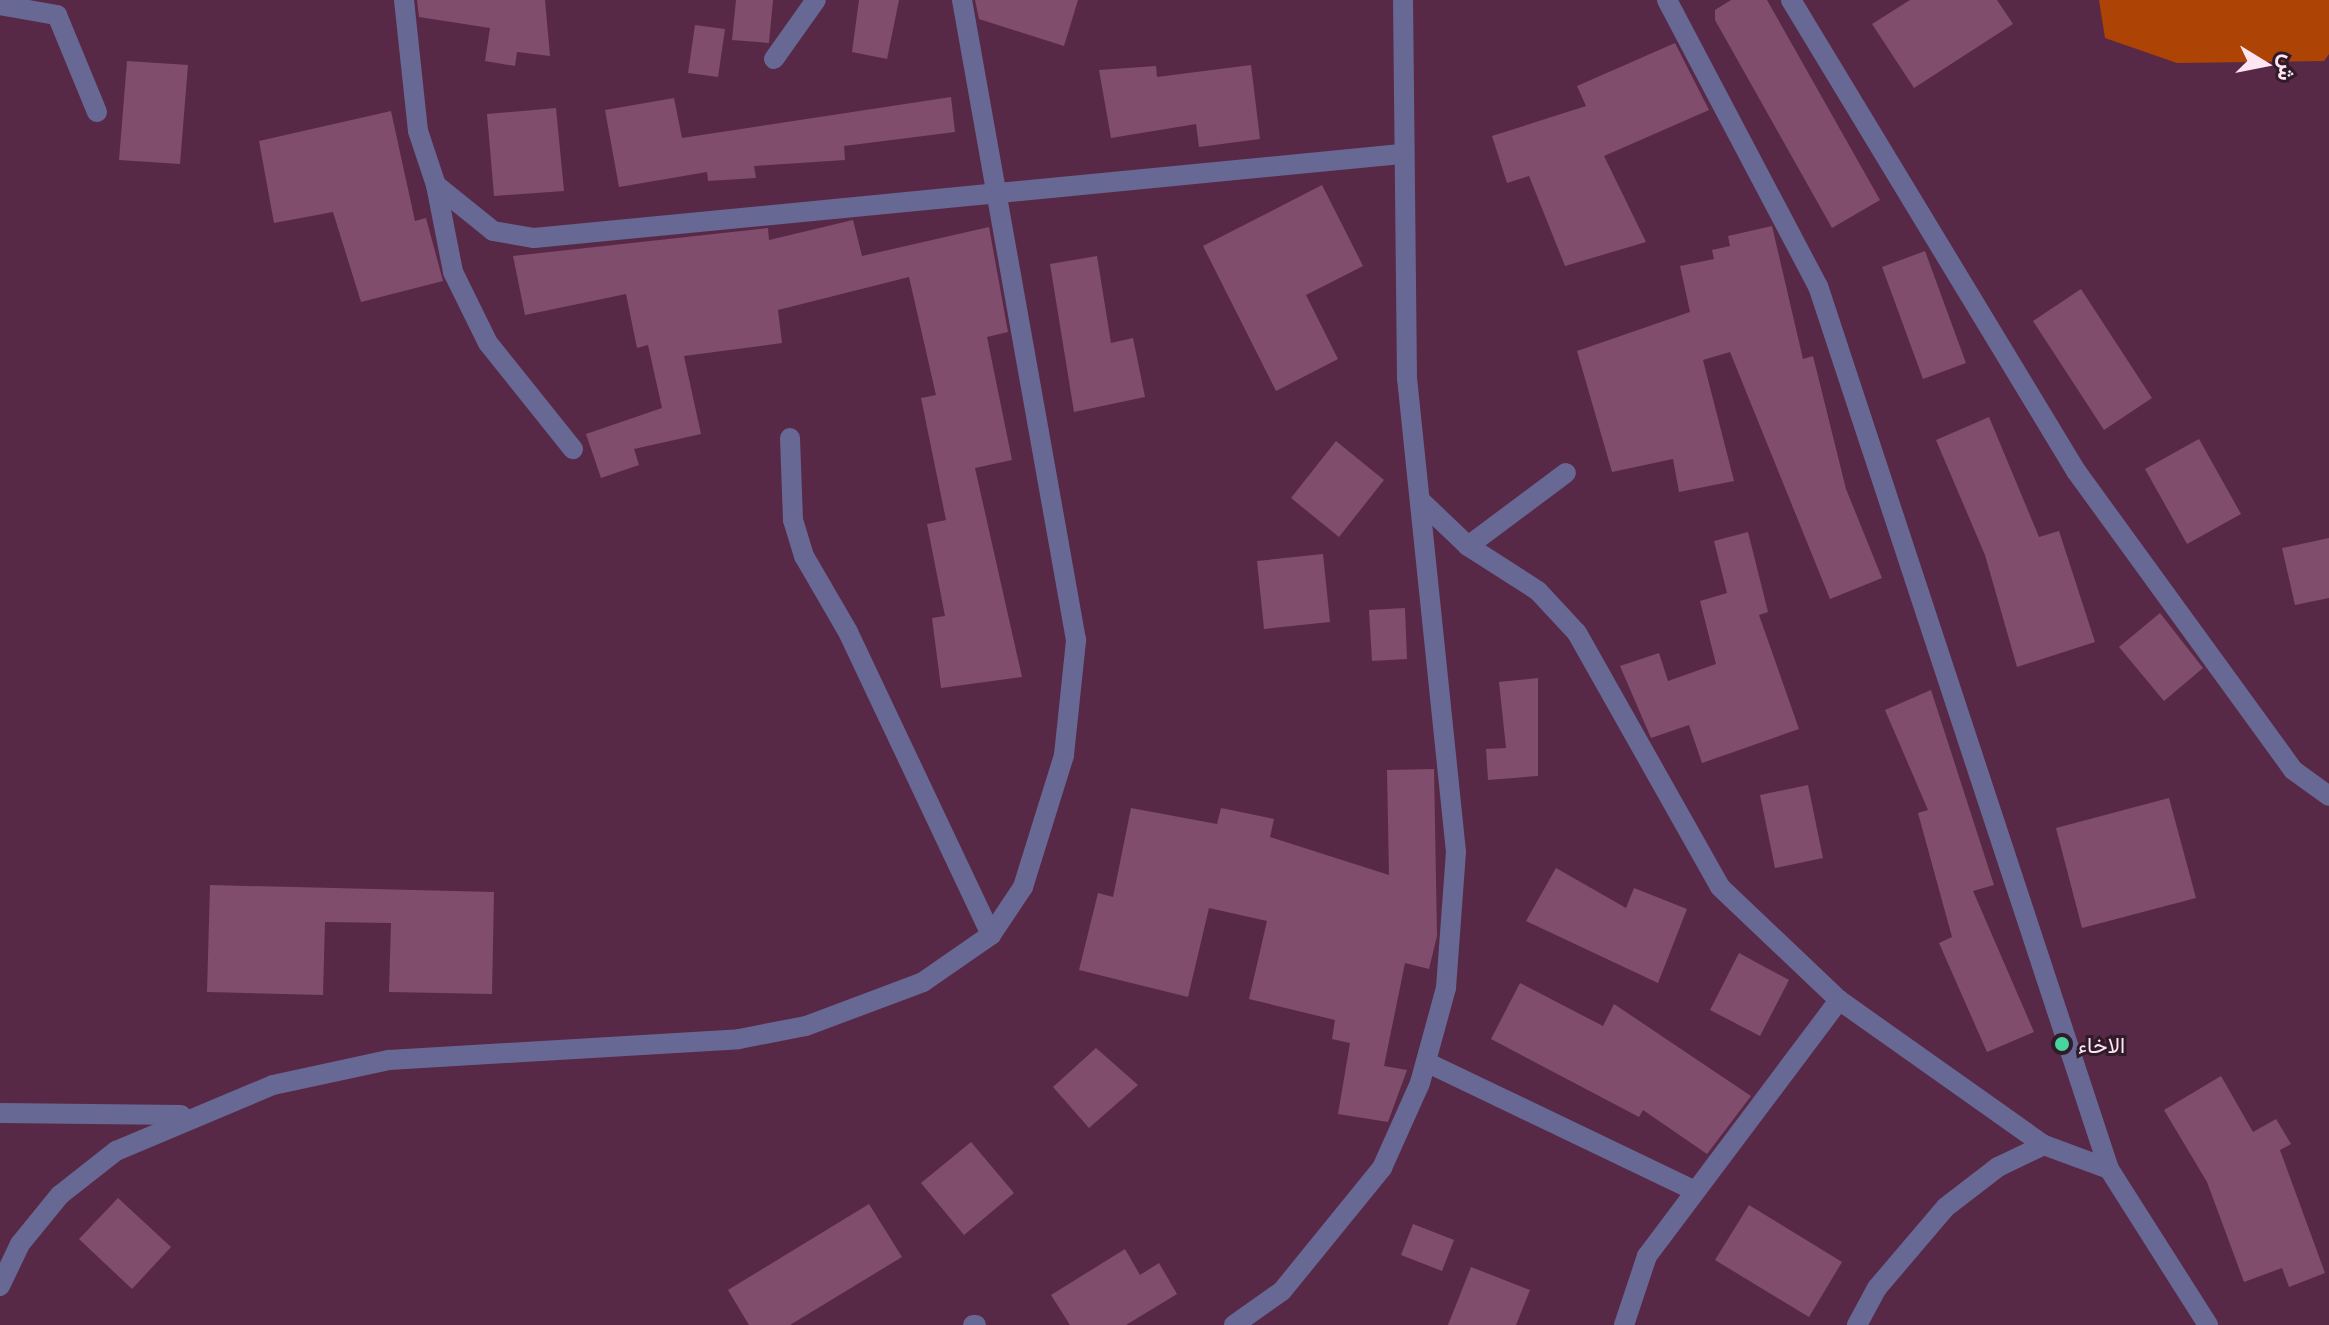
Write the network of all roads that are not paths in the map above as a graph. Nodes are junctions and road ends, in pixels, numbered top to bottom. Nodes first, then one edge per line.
1 (404, 0) edge
2 (816, 0) edge
3 (962, 0) edge
4 (1403, 0) edge
5 (1667, 0) edge
6 (1791, 0) edge
7 (0, 5) edge
8 (774, 59) dead end
9 (97, 112) dead end
10 (1401, 154) junction
11 (436, 185) junction
12 (1000, 194) junction
13 (790, 438) dead end
14 (573, 449) dead end
15 (1566, 473) dead end
16 (1423, 503) junction
17 (1468, 546) junction
18 (2329, 796) edge
19 (991, 935) junction
20 (1839, 1000) junction
21 (1426, 1062) junction
22 (0, 1113) edge
23 (189, 1115) junction
24 (2044, 1145) junction
25 (2109, 1169) junction
26 (1695, 1191) junction
27 (0, 1286) edge
28 (1234, 1325) edge
29 (1624, 1325) edge
30 (1857, 1325) edge
31 (2208, 1325) edge

1 - 11 street
2 - 8 street
3 - 12 street
4 - 10 street
5 - 25 street
6 - 18 street
7 - 9 street
10 - 12 street
10 - 16 street
11 - 12 street
11 - 14 street
12 - 19 street
13 - 19 street
15 - 17 street
16 - 17 street
16 - 21 street
17 - 20 street
19 - 23 street
20 - 24 street
20 - 26 street
21 - 26 street
21 - 28 street
22 - 23 street
23 - 27 street
24 - 25 street
24 - 30 street
25 - 31 street
26 - 29 street

